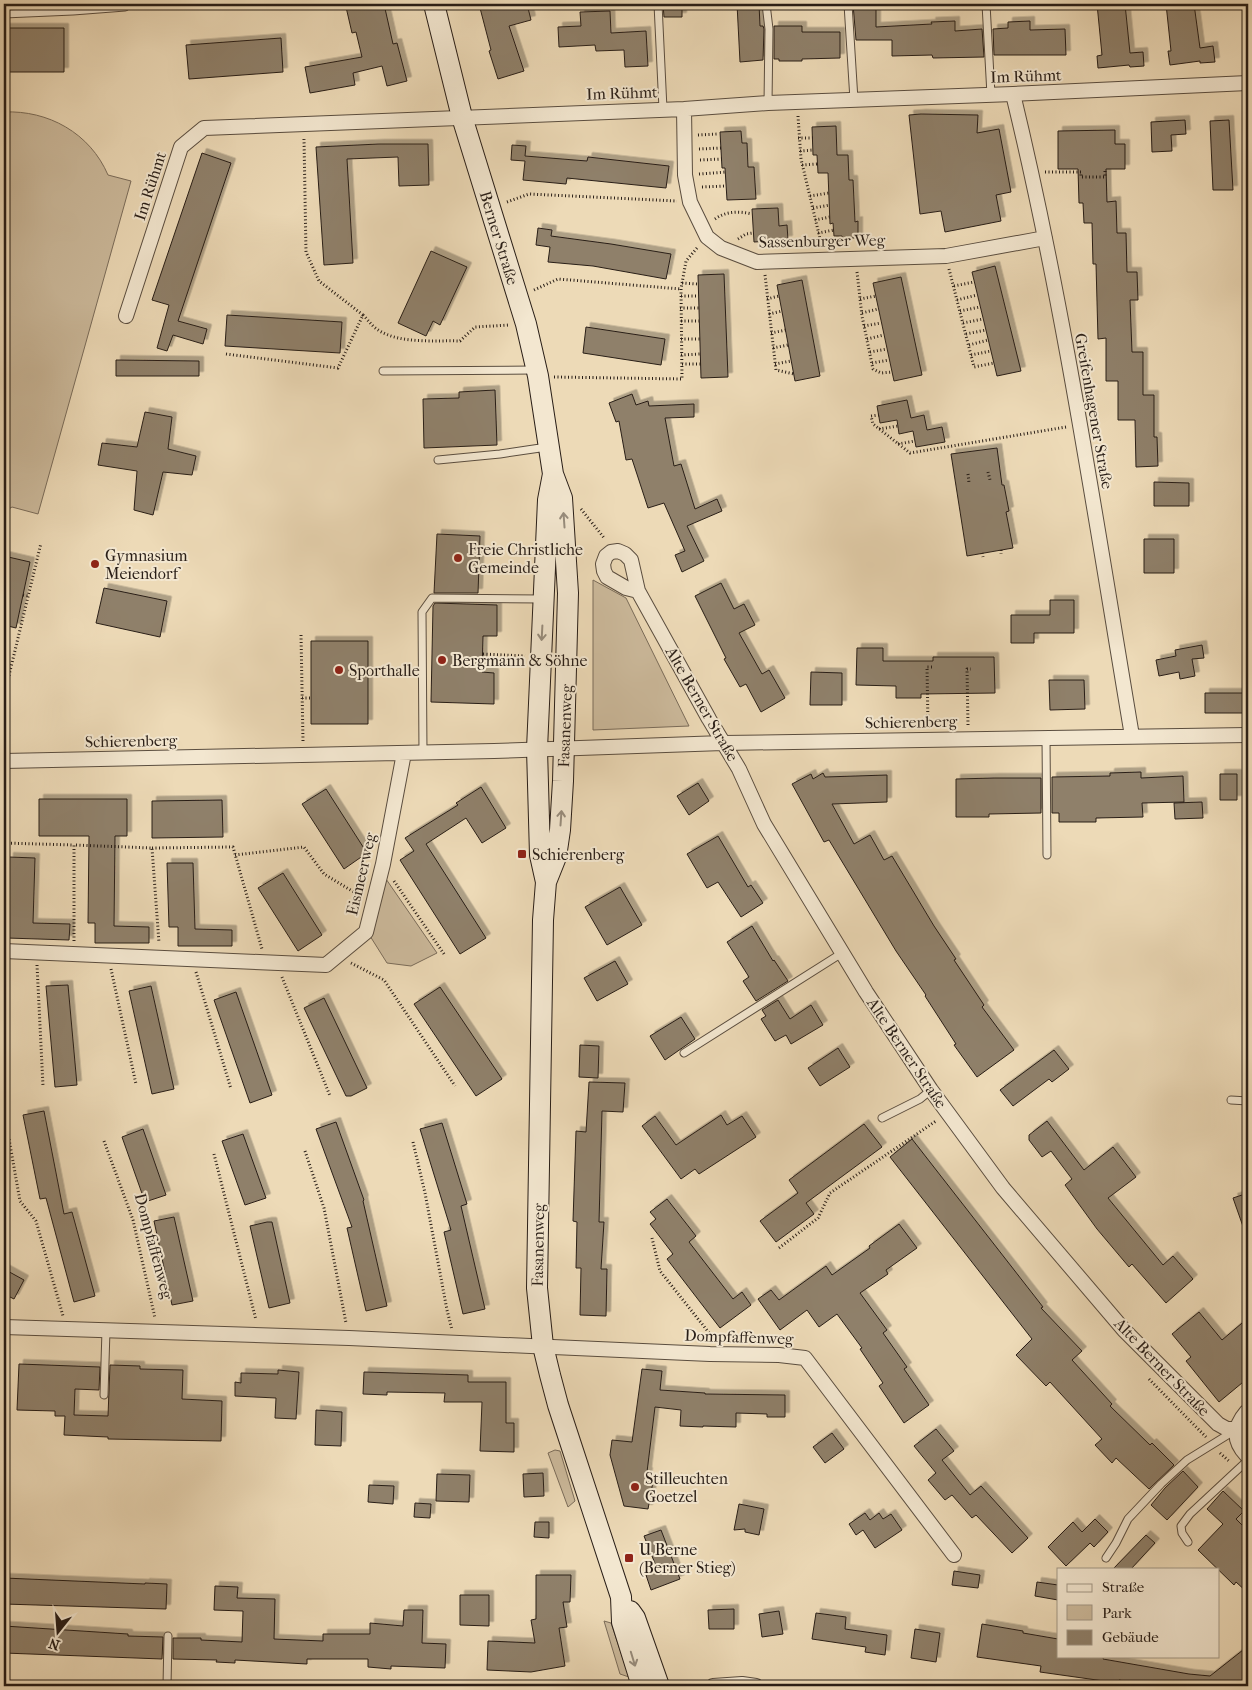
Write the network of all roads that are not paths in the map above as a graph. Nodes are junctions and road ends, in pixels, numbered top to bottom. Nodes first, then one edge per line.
1 (434, 4) edge
2 (658, 4) edge
3 (766, 4) edge
4 (848, 4) edge
5 (986, 4) edge
6 (125, 7) dead end
7 (4, 14) edge
8 (1248, 83) edge
9 (1013, 94) junction
10 (991, 95) junction
11 (854, 100) junction
12 (768, 103) junction
13 (684, 109) junction
14 (663, 110) junction
15 (462, 116) junction
16 (1044, 238) junction
17 (126, 316) dead end
18 (383, 371) dead end
19 (538, 373) junction
20 (550, 447) junction
21 (438, 460) dead end
22 (553, 474) junction
23 (545, 567) joint
24 (567, 568) joint
25 (638, 591) junction
26 (544, 599) junction
27 (1248, 735) edge
28 (1132, 736) junction
29 (1046, 737) junction
30 (723, 743) junction
31 (564, 748) junction
32 (537, 749) junction
33 (404, 753) junction
34 (423, 753) junction
35 (4, 761) edge
36 (1047, 855) dead end
37 (546, 882) junction
38 (4, 952) edge
39 (842, 953) junction
40 (684, 1054) dead end
41 (931, 1090) junction
42 (1231, 1100) dead end
43 (1248, 1101) edge
44 (882, 1118) dead end
45 (4, 1327) edge
46 (106, 1329) junction
47 (544, 1346) junction
48 (104, 1395) dead end
49 (1248, 1413) edge
50 (1238, 1429) junction
51 (1248, 1454) edge
52 (1248, 1460) edge
53 (1188, 1542) dead end
54 (954, 1555) dead end
55 (1106, 1558) dead end
56 (621, 1597) junction
57 (168, 1636) dead end
58 (167, 1686) edge
59 (642, 1686) edge
60 (659, 1686) edge
61 (713, 1686) edge
62 (746, 1686) edge

1 - 15 main road, Berner Straße
2 - 14 lane
3 - 12 lane
4 - 11 lane
5 - 10 lane
6 - 7 lane
8 - 9 street, Im Rühmt
9 - 10 street, Im Rühmt
9 - 16 street, Greifenhagener Straße
10 - 11 street, Im Rühmt
11 - 12 street, Im Rühmt
12 - 13 street, Im Rühmt
13 - 14 street, Im Rühmt
13 - 16 street, Sassenburger Weg
14 - 15 street, Im Rühmt
15 - 17 street, Im Rühmt
15 - 19 main road, Berner Straße
16 - 28 street, Greifenhagener Straße
18 - 19 lane
19 - 20 main road, Berner Straße
20 - 21 lane
20 - 22 main road, Berner Straße
22 - 23 main road, Berner Straße
24 -> 22 main road, Berner Straße
23 - 26 main road, Fasanenweg
24 - 31 main road, Fasanenweg
25 - 25 street, Alte Berner Straße
25 - 30 street, Alte Berner Straße
26 -> 32 main road, Fasanenweg
26 - 34 lane
27 - 28 street, Schierenberg
28 - 29 street, Schierenberg
29 - 30 street, Schierenberg
29 - 36 lane
30 - 31 street, Schierenberg
30 - 39 street, Alte Berner Straße
31 - 32 street, Schierenberg
37 -> 31 main road, Fasanenweg
32 - 34 street, Schierenberg
32 - 37 main road, Fasanenweg
33 - 34 street, Schierenberg
33 - 35 street, Schierenberg
33 - 38 street, Eismeerweg
37 - 47 main road, Fasanenweg
39 - 40 lane
39 - 41 street, Alte Berner Straße
41 - 44 lane
41 - 50 street, Alte Berner Straße
42 - 43 lane
45 - 46 street, Dompfaffenweg
46 - 47 street, Dompfaffenweg
46 - 48 lane
47 - 54 street, Dompfaffenweg
47 - 56 main road, Fasanenweg
49 - 50 street
50 - 51 street
50 - 55 lane
52 - 53 lane
56 -> 59 main road, Fasanenweg
56 - 60 main road, Fasanenweg
57 - 58 lane
61 - 62 street

